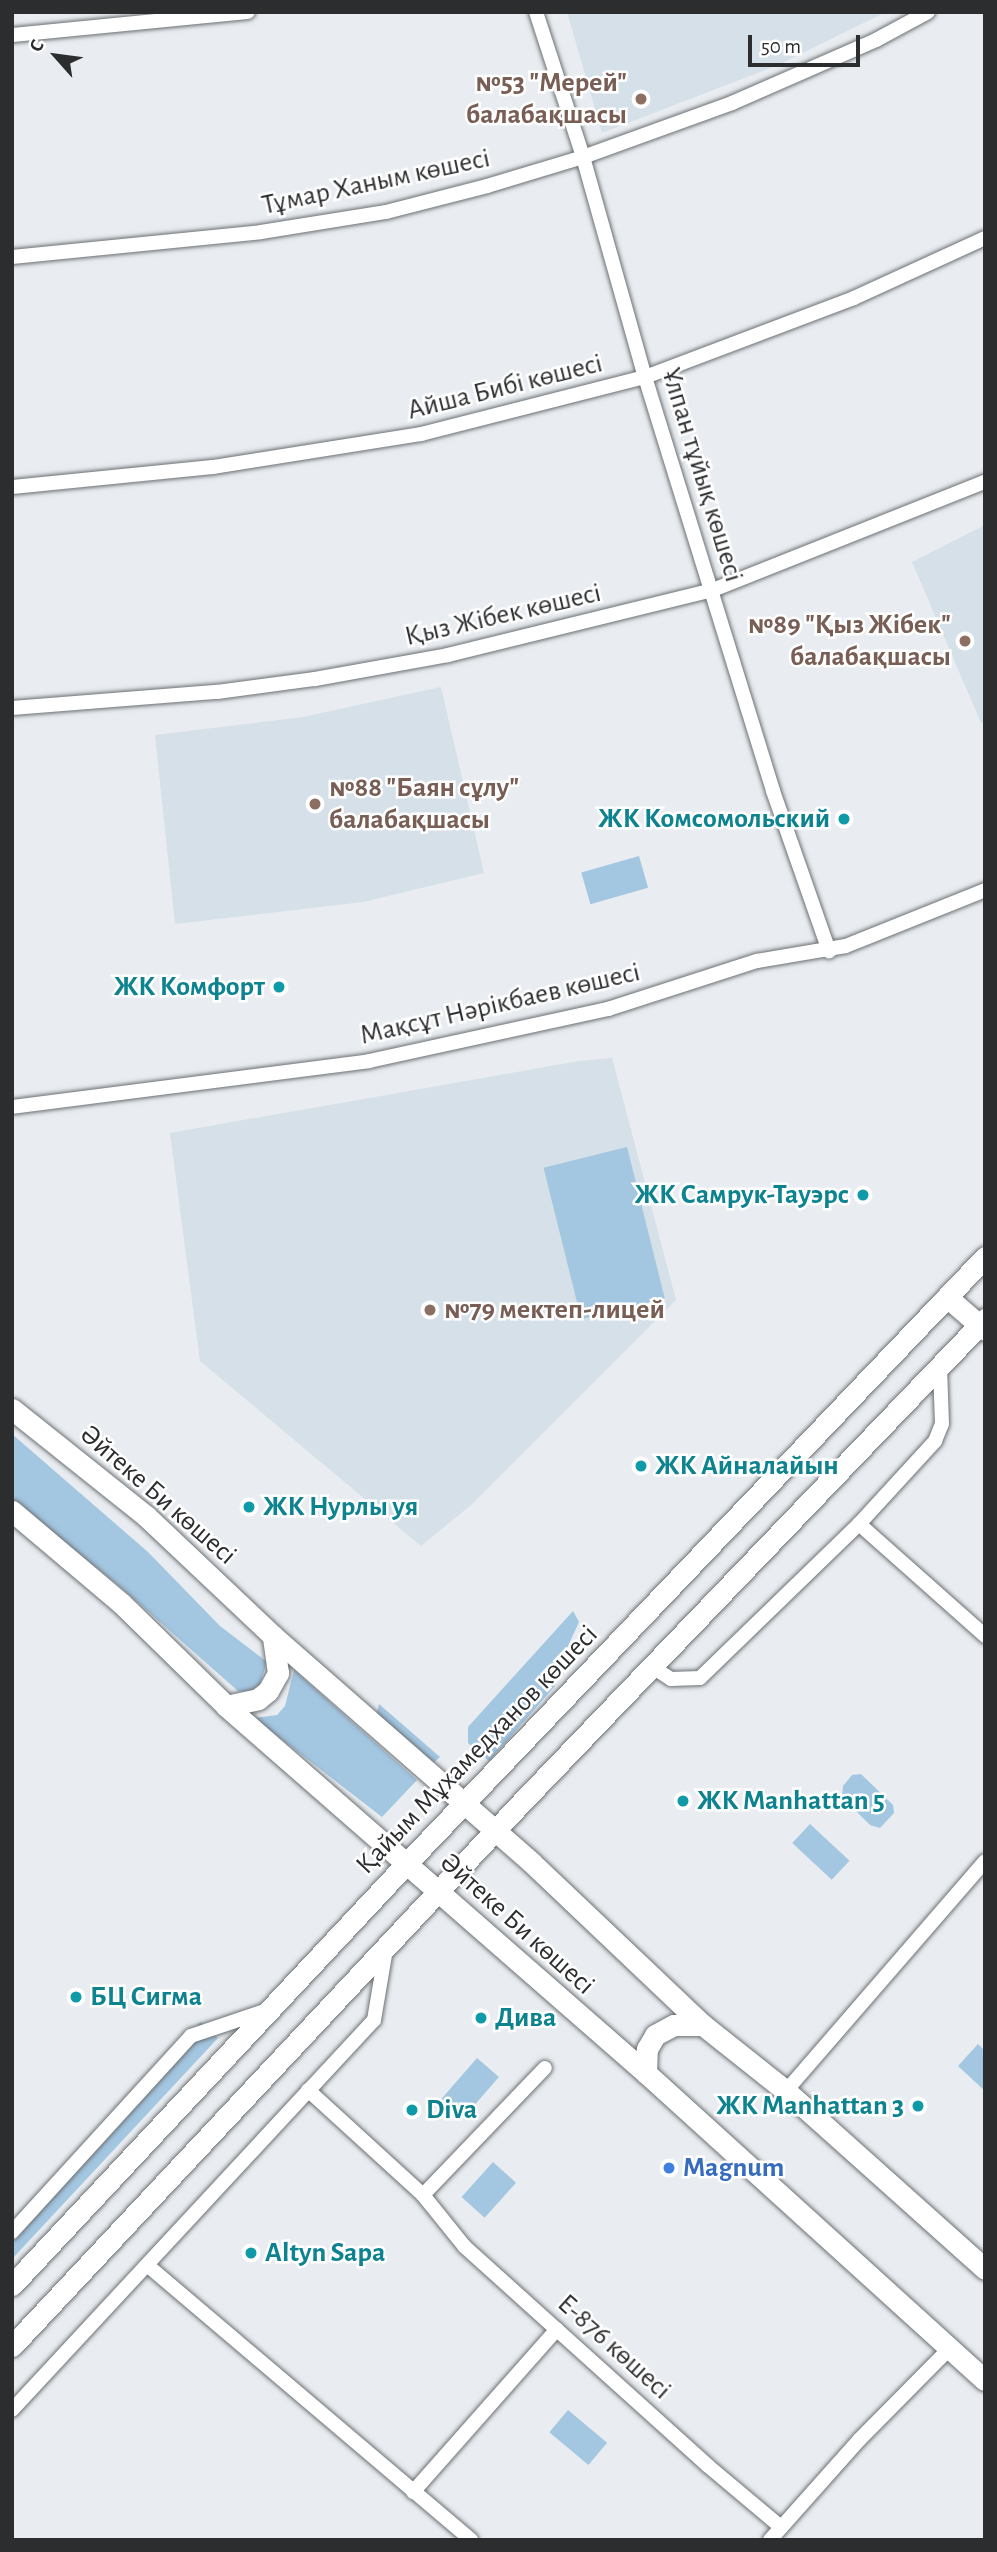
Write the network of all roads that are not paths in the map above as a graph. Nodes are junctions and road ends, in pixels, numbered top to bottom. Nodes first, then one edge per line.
1 (248, 12) edge
2 (536, 12) edge
3 (928, 12) edge
4 (12, 35) edge
5 (583, 157) junction
6 (985, 238) edge
7 (12, 257) edge
8 (645, 377) junction
9 (985, 482) edge
10 (12, 486) edge
11 (713, 590) junction
12 (12, 708) edge
13 (985, 890) edge
14 (829, 951) junction
15 (12, 1107) edge
16 (985, 1257) edge
17 (947, 1297) junction
18 (983, 1325) edge
19 (940, 1366) junction
20 (12, 1409) edge
21 (12, 1511) edge
22 (859, 1524) junction
23 (273, 1636) junction
24 (985, 1636) edge
25 (651, 1666) junction
26 (226, 1706) junction
27 (465, 1803) junction
28 (495, 1830) junction
29 (985, 1861) edge
30 (407, 1864) junction
31 (437, 1891) junction
32 (387, 1946) junction
33 (270, 2009) junction
34 (703, 2025) junction
35 (545, 2067) dead end
36 (646, 2073) junction
37 (309, 2090) junction
38 (786, 2091) junction
39 (423, 2195) junction
40 (12, 2232) edge
41 (146, 2265) junction
42 (985, 2269) edge
43 (12, 2285) edge
44 (557, 2329) junction
45 (12, 2346) edge
46 (950, 2348) junction
47 (985, 2380) edge
48 (12, 2410) edge
49 (413, 2492) junction
50 (781, 2527) junction
51 (471, 2540) edge
52 (770, 2540) edge

1 - 4 street
2 - 5 street, Ұлпан тұйық көшесі
3 - 5 street, Тұмар Ханым көшесі
5 - 7 street, Тұмар Ханым көшесі
5 - 8 street, Ұлпан тұйық көшесі
6 - 8 street, Айша Бибі көшесі
8 - 10 street, Айша Бибі көшесі
8 - 11 street, Ұлпан тұйық көшесі
9 - 11 street, Қыз Жібек көшесі
11 - 12 street, Қыз Жібек көшесі
11 - 14 street, Ұлпан тұйық көшесі
13 - 14 street, Мақсұт Нәрікбаев көшесі
14 - 15 street, Мақсұт Нәрікбаев көшесі
16 - 17 street, Қайым Мұхамедханов көшесі
17 - 18 street
17 - 27 street, Қайым Мұхамедханов көшесі
18 - 19 street
19 - 22 street
19 - 25 street
20 - 23 street, Әйтеке Би көшесі
21 - 26 street, Әйтеке Би көшесі
22 - 24 street
22 - 25 street
23 - 26 street
23 - 27 street, Әйтеке Би көшесі
25 - 28 street
26 - 30 street, Әйтеке Би көшесі
27 - 28 street, Әйтеке Би көшесі
27 - 30 street, Қайым Мұхамедханов көшесі
28 - 31 street
28 - 34 street, Әйтеке Би көшесі
29 - 38 street
30 - 31 street, Әйтеке Би көшесі
30 - 33 street, Қайым Мұхамедханов көшесі
31 - 32 street
31 - 36 street, Әйтеке Би көшесі
32 - 37 street
32 - 45 street
33 - 40 street
33 - 43 street, Қайым Мұхамедханов көшесі
34 - 36 street
34 - 38 street, Әйтеке Би көшесі
35 - 39 street
36 - 46 street, Әйтеке Би көшесі
37 - 39 street, Е-876 көшесі
37 - 41 street
38 - 42 street, Әйтеке Би көшесі
39 - 44 street, Е-876 көшесі
41 - 48 street
41 - 49 street
44 - 49 street
44 - 50 street, Е-876 көшесі
46 - 47 street, Әйтеке Би көшесі
46 - 50 street
49 - 51 street
50 - 52 street

